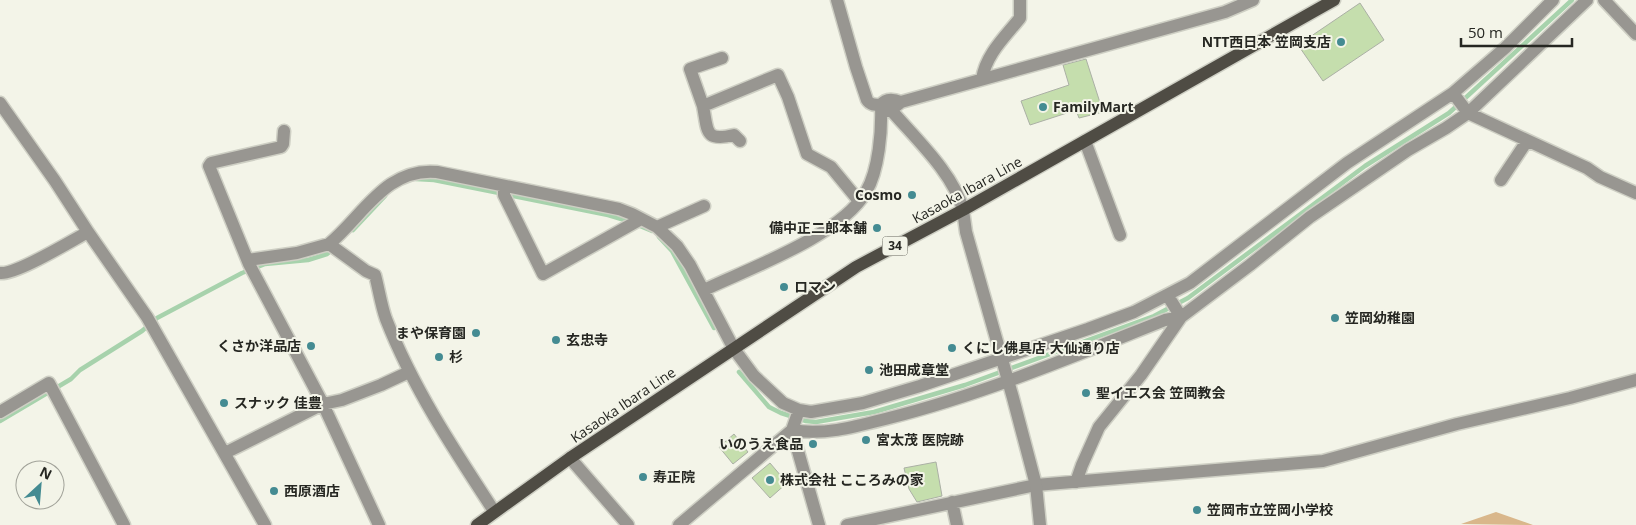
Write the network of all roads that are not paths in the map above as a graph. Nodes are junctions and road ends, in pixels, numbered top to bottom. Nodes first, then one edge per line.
1 (837, 0) edge
2 (1020, 0) edge
3 (1253, 0) edge
4 (1334, 0) edge
5 (1554, 0) edge
6 (1587, 0) edge
7 (1604, 0) edge
8 (1636, 34) edge
9 (722, 58) dead end
10 (982, 79) junction
11 (1455, 94) junction
12 (0, 104) edge
13 (703, 106) junction
14 (884, 110) junction
15 (1466, 110) junction
16 (284, 131) dead end
17 (1527, 140) junction
18 (740, 141) dead end
19 (1085, 141) junction
20 (1501, 180) dead end
21 (504, 190) junction
22 (1636, 193) edge
23 (860, 201) junction
24 (704, 206) dead end
25 (1304, 209) junction
26 (963, 210) junction
27 (634, 223) junction
28 (657, 227) junction
29 (88, 232) junction
30 (1120, 235) dead end
31 (332, 247) junction
32 (1244, 256) junction
33 (251, 266) junction
34 (0, 273) edge
35 (704, 290) junction
36 (1174, 306) junction
37 (1091, 338) junction
38 (734, 349) junction
39 (1002, 360) junction
40 (409, 372) junction
41 (1008, 378) junction
42 (1636, 380) edge
43 (924, 397) junction
44 (323, 404) junction
45 (0, 412) edge
46 (865, 412) junction
47 (796, 419) junction
48 (225, 453) junction
49 (570, 458) junction
50 (1076, 482) junction
51 (1036, 486) junction
52 (952, 502) junction
53 (494, 511) junction
54 (124, 525) edge
55 (265, 525) edge
56 (379, 525) edge
57 (477, 525) edge
58 (628, 525) edge
59 (679, 525) edge
60 (819, 525) edge
61 (847, 525) edge
62 (957, 525) edge
63 (1040, 525) edge

1 - 14 street
2 - 10 street
3 - 10 street
4 - 19 main road, Kasaoka Ibara Line / 34
5 - 11 street
6 - 15 street
7 - 8 street
9 - 13 street
10 - 14 street
11 - 15 street
11 - 25 street
12 - 29 street
13 - 18 street
13 - 23 street
14 - 23 street
14 - 26 street
15 - 17 street
15 - 25 street
16 - 33 street
17 - 20 street
17 - 22 street
19 - 26 main road, Kasaoka Ibara Line / 34
19 - 30 street
21 - 27 street
21 - 27 street
21 - 31 street
23 - 35 street
24 - 28 street
25 - 32 street
25 - 32 street
26 - 38 main road, Kasaoka Ibara Line / 34
26 - 39 street
27 - 28 street
28 - 35 street
29 - 34 street
29 - 48 street
31 - 33 street
31 - 40 street
32 - 36 street
32 - 36 street
33 - 44 street
35 - 38 street
36 - 37 street
36 - 37 street
36 - 50 street
37 - 39 street
37 - 41 street
38 - 47 street
38 - 49 main road, Kasaoka Ibara Line / 34
39 - 41 street
39 - 43 street
40 - 44 street
40 - 53 street
41 - 43 street
41 - 51 street
42 - 50 street
43 - 46 street
43 - 46 street
44 - 48 street
44 - 56 street
45 - 54 street
46 - 47 street
46 - 47 street
47 - 59 street
47 - 60 street
48 - 55 street
49 - 53 main road, Kasaoka Ibara Line / 34
49 - 58 street
50 - 51 street
51 - 52 street
51 - 63 street
52 - 61 street
52 - 62 street
53 - 57 main road, Kasaoka Ibara Line / 34

